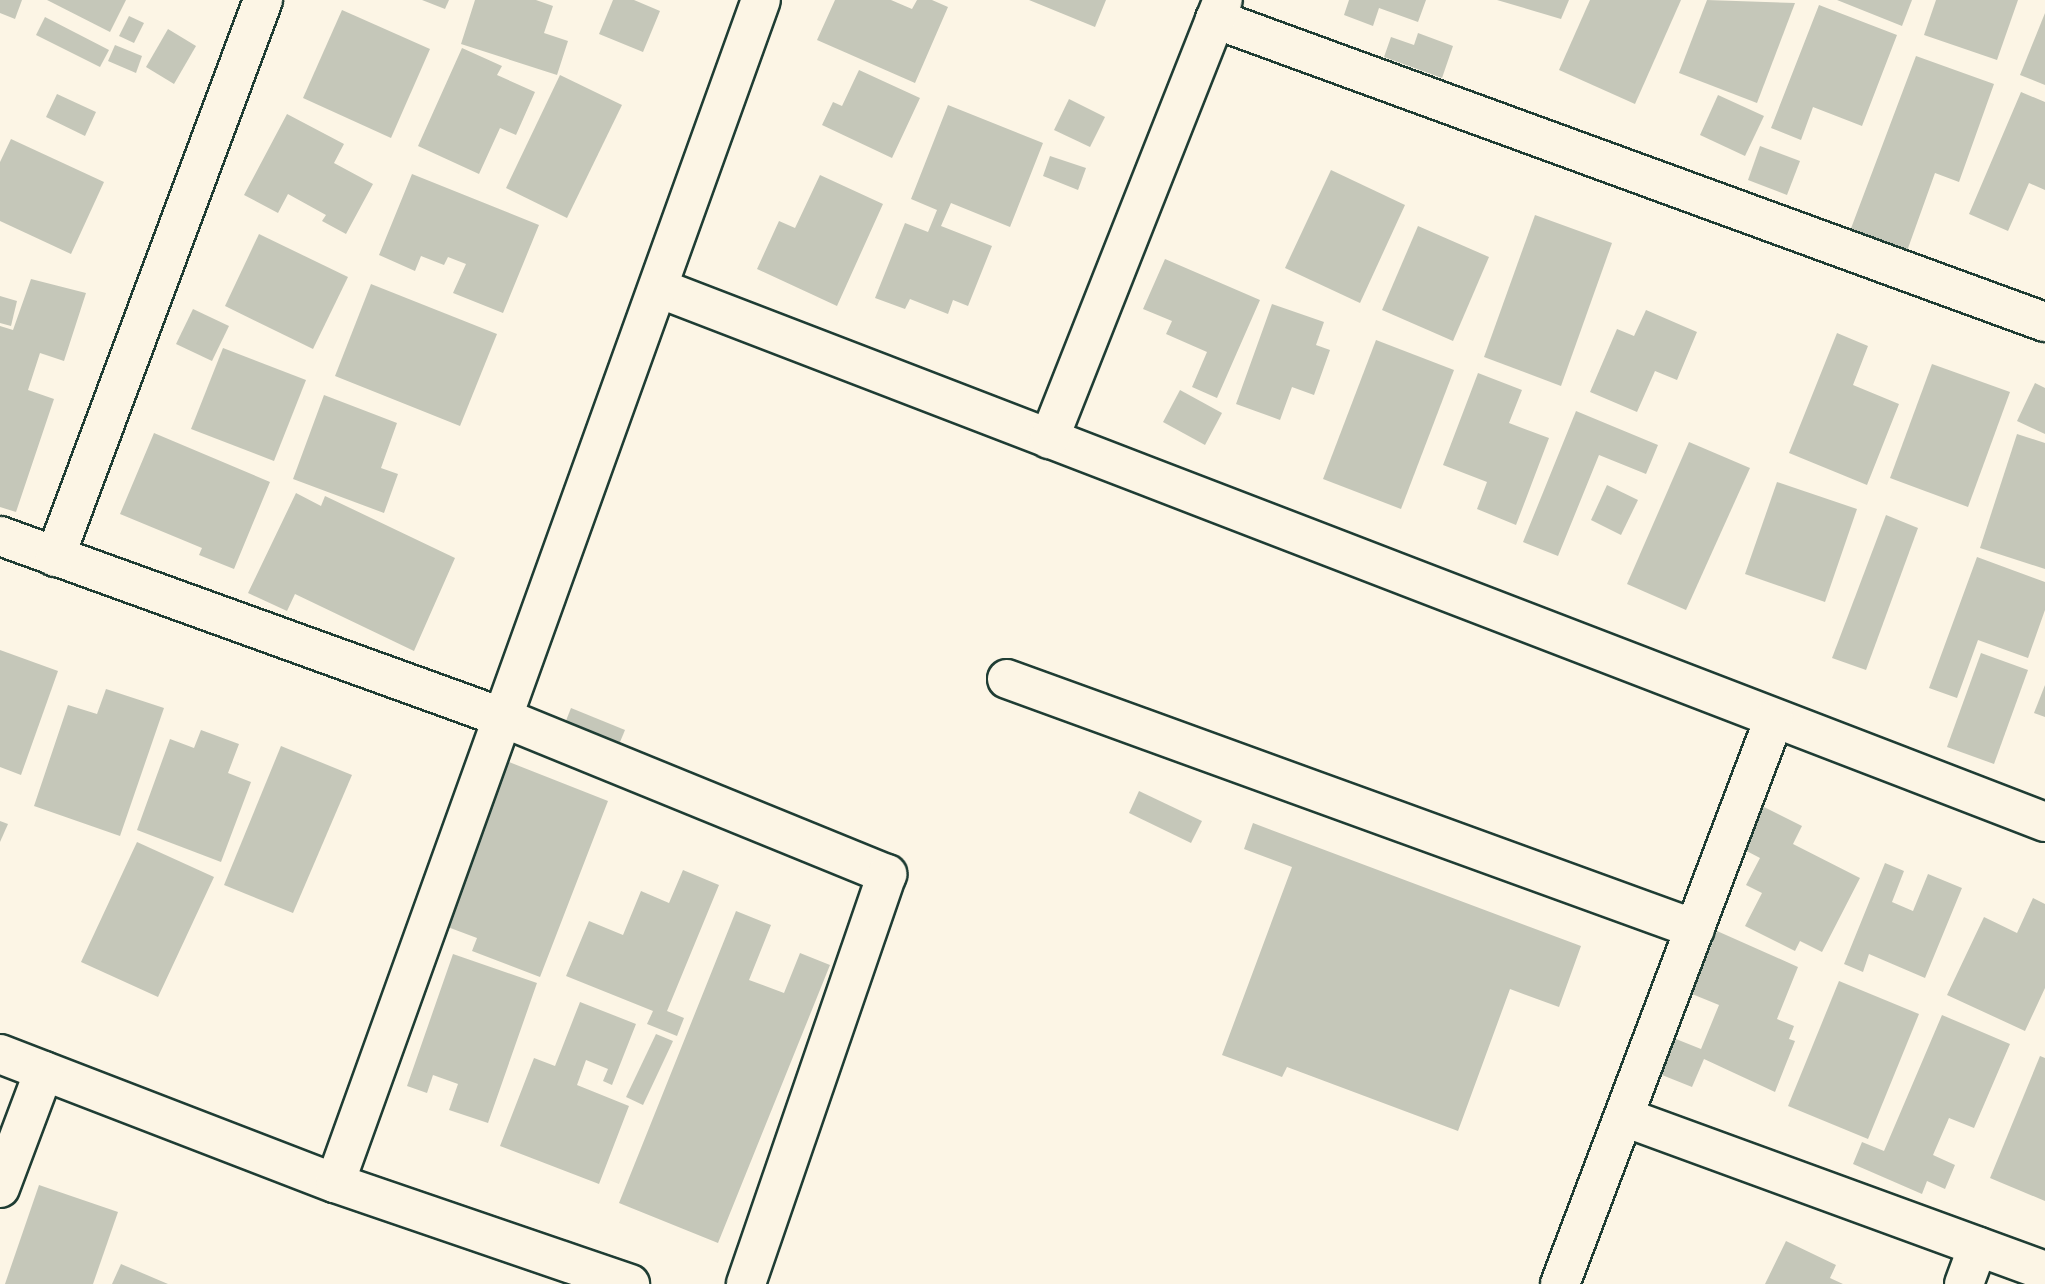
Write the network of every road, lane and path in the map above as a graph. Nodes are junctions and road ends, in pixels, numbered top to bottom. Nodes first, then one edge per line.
1 (263, 0) edge
2 (761, 0) edge
3 (1219, 9) edge
4 (661, 289) junction
5 (2045, 322) edge
6 (1049, 439) junction
7 (0, 536) edge
8 (55, 557) junction
9 (1007, 678) dead end
10 (505, 718) junction
11 (1774, 719) junction
12 (2045, 822) edge
13 (1695, 929) junction
14 (0, 1054) edge
15 (44, 1071) junction
16 (1624, 1117) junction
17 (335, 1183) junction
18 (0, 1188) edge
19 (1978, 1246) junction
20 (2045, 1271) edge
21 (630, 1284) edge
22 (747, 1284) edge
23 (1560, 1284) edge
24 (1964, 1284) edge

1 - 8 street
2 - 4 street
3 - 5 street
3 - 6 street
4 - 6 street
4 - 10 street
6 - 11 street
7 - 8 street
8 - 10 street
9 - 13 street
10 - 17 street
10 - 22 street
11 - 12 street
11 - 13 street
13 - 16 street
14 - 15 street
15 - 17 street
15 - 18 street
16 - 19 street
16 - 23 street
17 - 21 street
19 - 20 street
19 - 24 street

